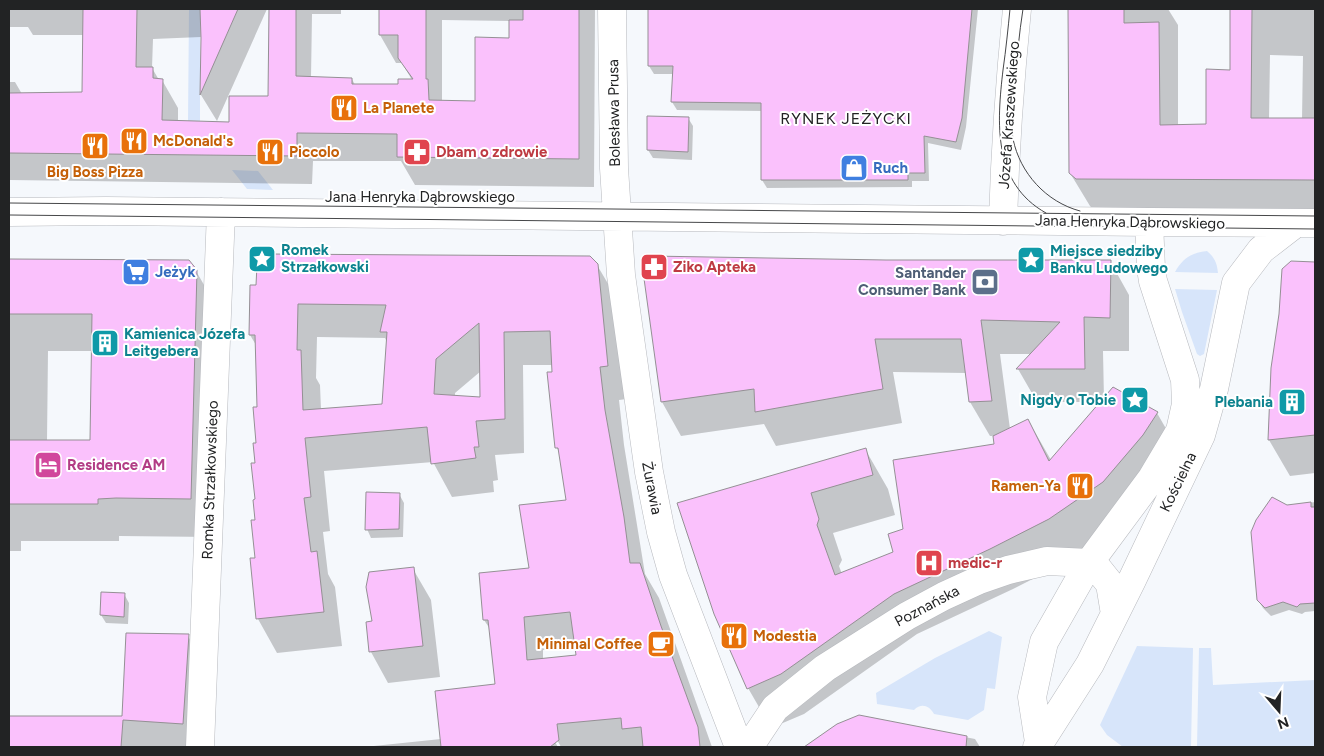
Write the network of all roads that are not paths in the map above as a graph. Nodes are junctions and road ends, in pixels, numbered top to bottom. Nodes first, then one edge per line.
1 (612, 9) edge
2 (1018, 9) edge
3 (9, 212) edge
4 (221, 212) junction
5 (617, 216) junction
6 (1003, 221) junction
7 (1149, 222) junction
8 (1306, 222) edge
9 (1089, 563) junction
10 (1115, 614) junction
11 (1043, 746) edge
12 (200, 747) edge
13 (739, 747) edge
14 (749, 747) edge

1 - 5 street, Bolesława Prusa
2 - 6 street, Józefa Kraszewskiego
3 - 4 street, Jana Henryka Dąbrowskiego
4 - 5 street, Jana Henryka Dąbrowskiego
4 - 12 street, Romka Strzałkowskiego
5 - 6 street, Jana Henryka Dąbrowskiego
5 - 13 street, Żurawia
6 - 7 street, Jana Henryka Dąbrowskiego
7 - 8 street, Jana Henryka Dąbrowskiego
7 - 9 street, Kościelna
8 - 10 street, Kościelna
9 - 10 street
9 - 11 street, Kościelna
9 - 14 street, Poznańska
10 - 11 street, Kościelna

